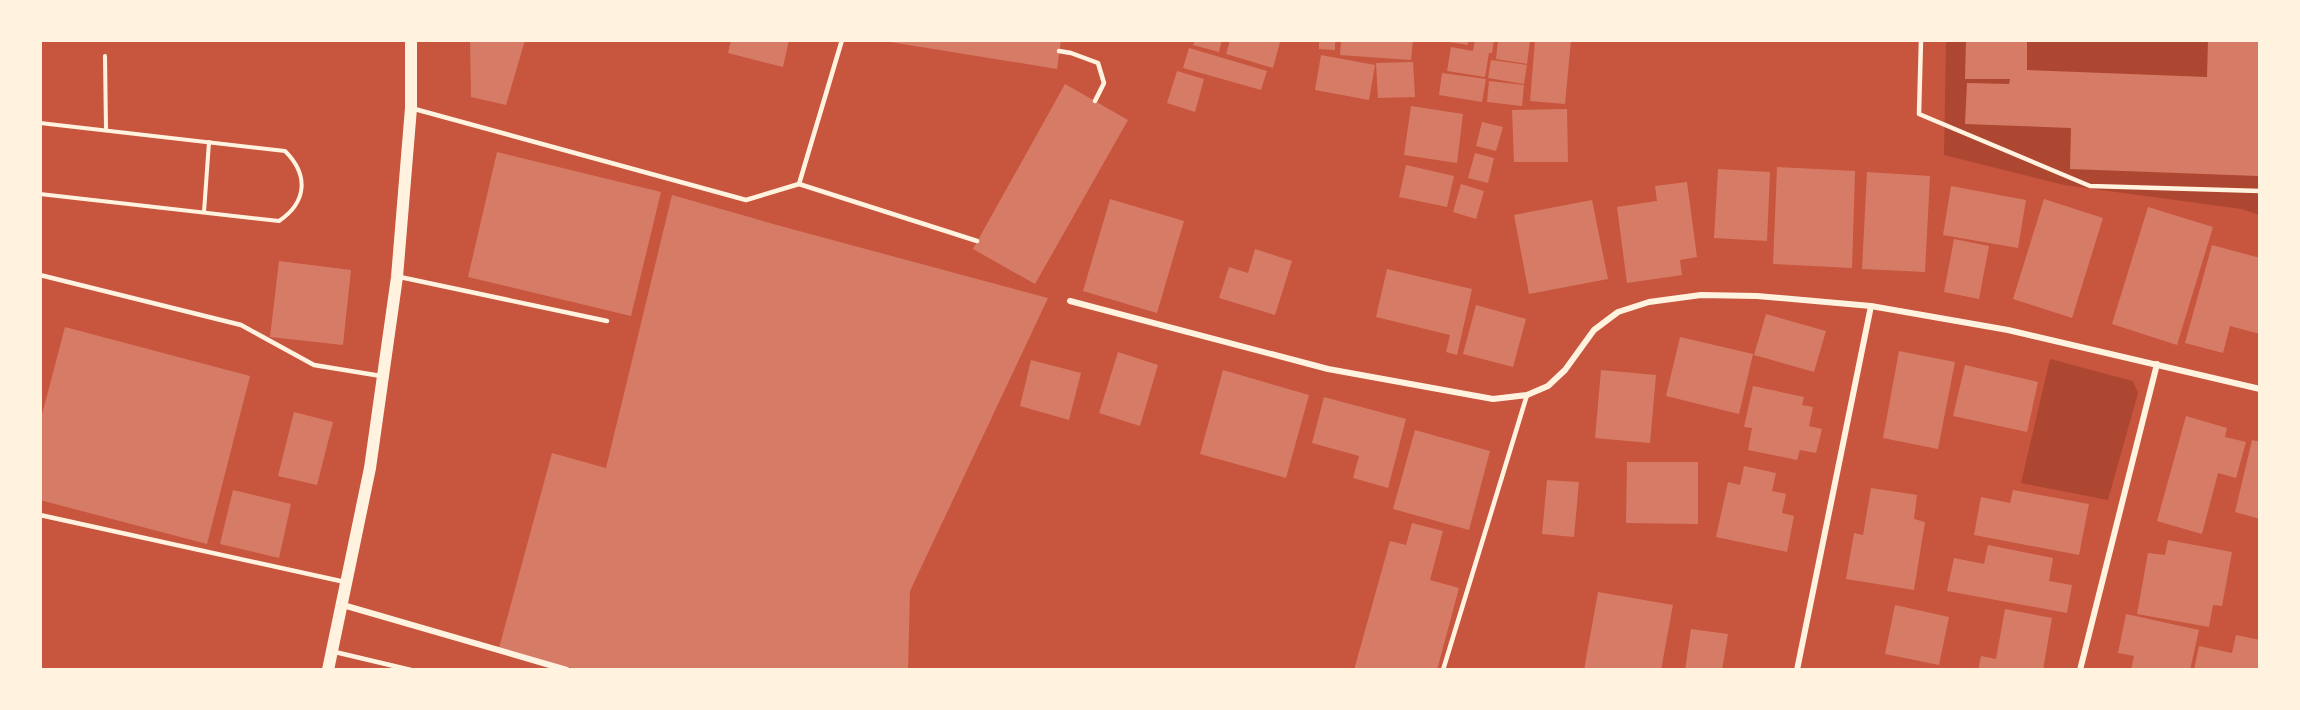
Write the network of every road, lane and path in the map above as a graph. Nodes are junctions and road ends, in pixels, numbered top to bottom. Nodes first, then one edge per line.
1 (411, 40) edge
2 (842, 40) edge
3 (1921, 40) edge
4 (1059, 51) dead end
5 (105, 56) dead end
6 (1095, 101) dead end
7 (411, 108) junction
8 (40, 123) edge
9 (106, 130) junction
10 (209, 142) junction
11 (799, 184) junction
12 (2259, 191) edge
13 (40, 194) edge
14 (204, 212) junction
15 (977, 241) dead end
16 (40, 275) edge
17 (397, 277) junction
18 (1070, 301) dead end
19 (1871, 306) junction
20 (607, 321) dead end
21 (2157, 364) junction
22 (383, 376) junction
23 (2259, 389) edge
24 (1527, 395) junction
25 (40, 515) edge
26 (347, 582) junction
27 (343, 604) junction
28 (332, 651) junction
29 (328, 669) edge
30 (411, 669) edge
31 (567, 669) edge
32 (1443, 669) edge
33 (1797, 669) edge
34 (2080, 669) edge

1 - 7 main road
2 - 11 lane
3 - 12 lane
4 - 6 lane
5 - 9 path
7 - 11 lane
7 - 17 main road
8 - 9 path
9 - 10 path
10 - 14 path
10 - 14 path
11 - 15 lane
13 - 14 path
16 - 22 lane
17 - 20 lane
17 - 22 main road
18 - 24 street
19 - 21 street
19 - 24 street
19 - 33 street
21 - 23 street
21 - 34 street
22 - 26 main road
24 - 32 lane
25 - 26 lane
26 - 27 main road
27 - 28 main road
27 - 31 street
28 - 29 main road
28 - 30 lane

